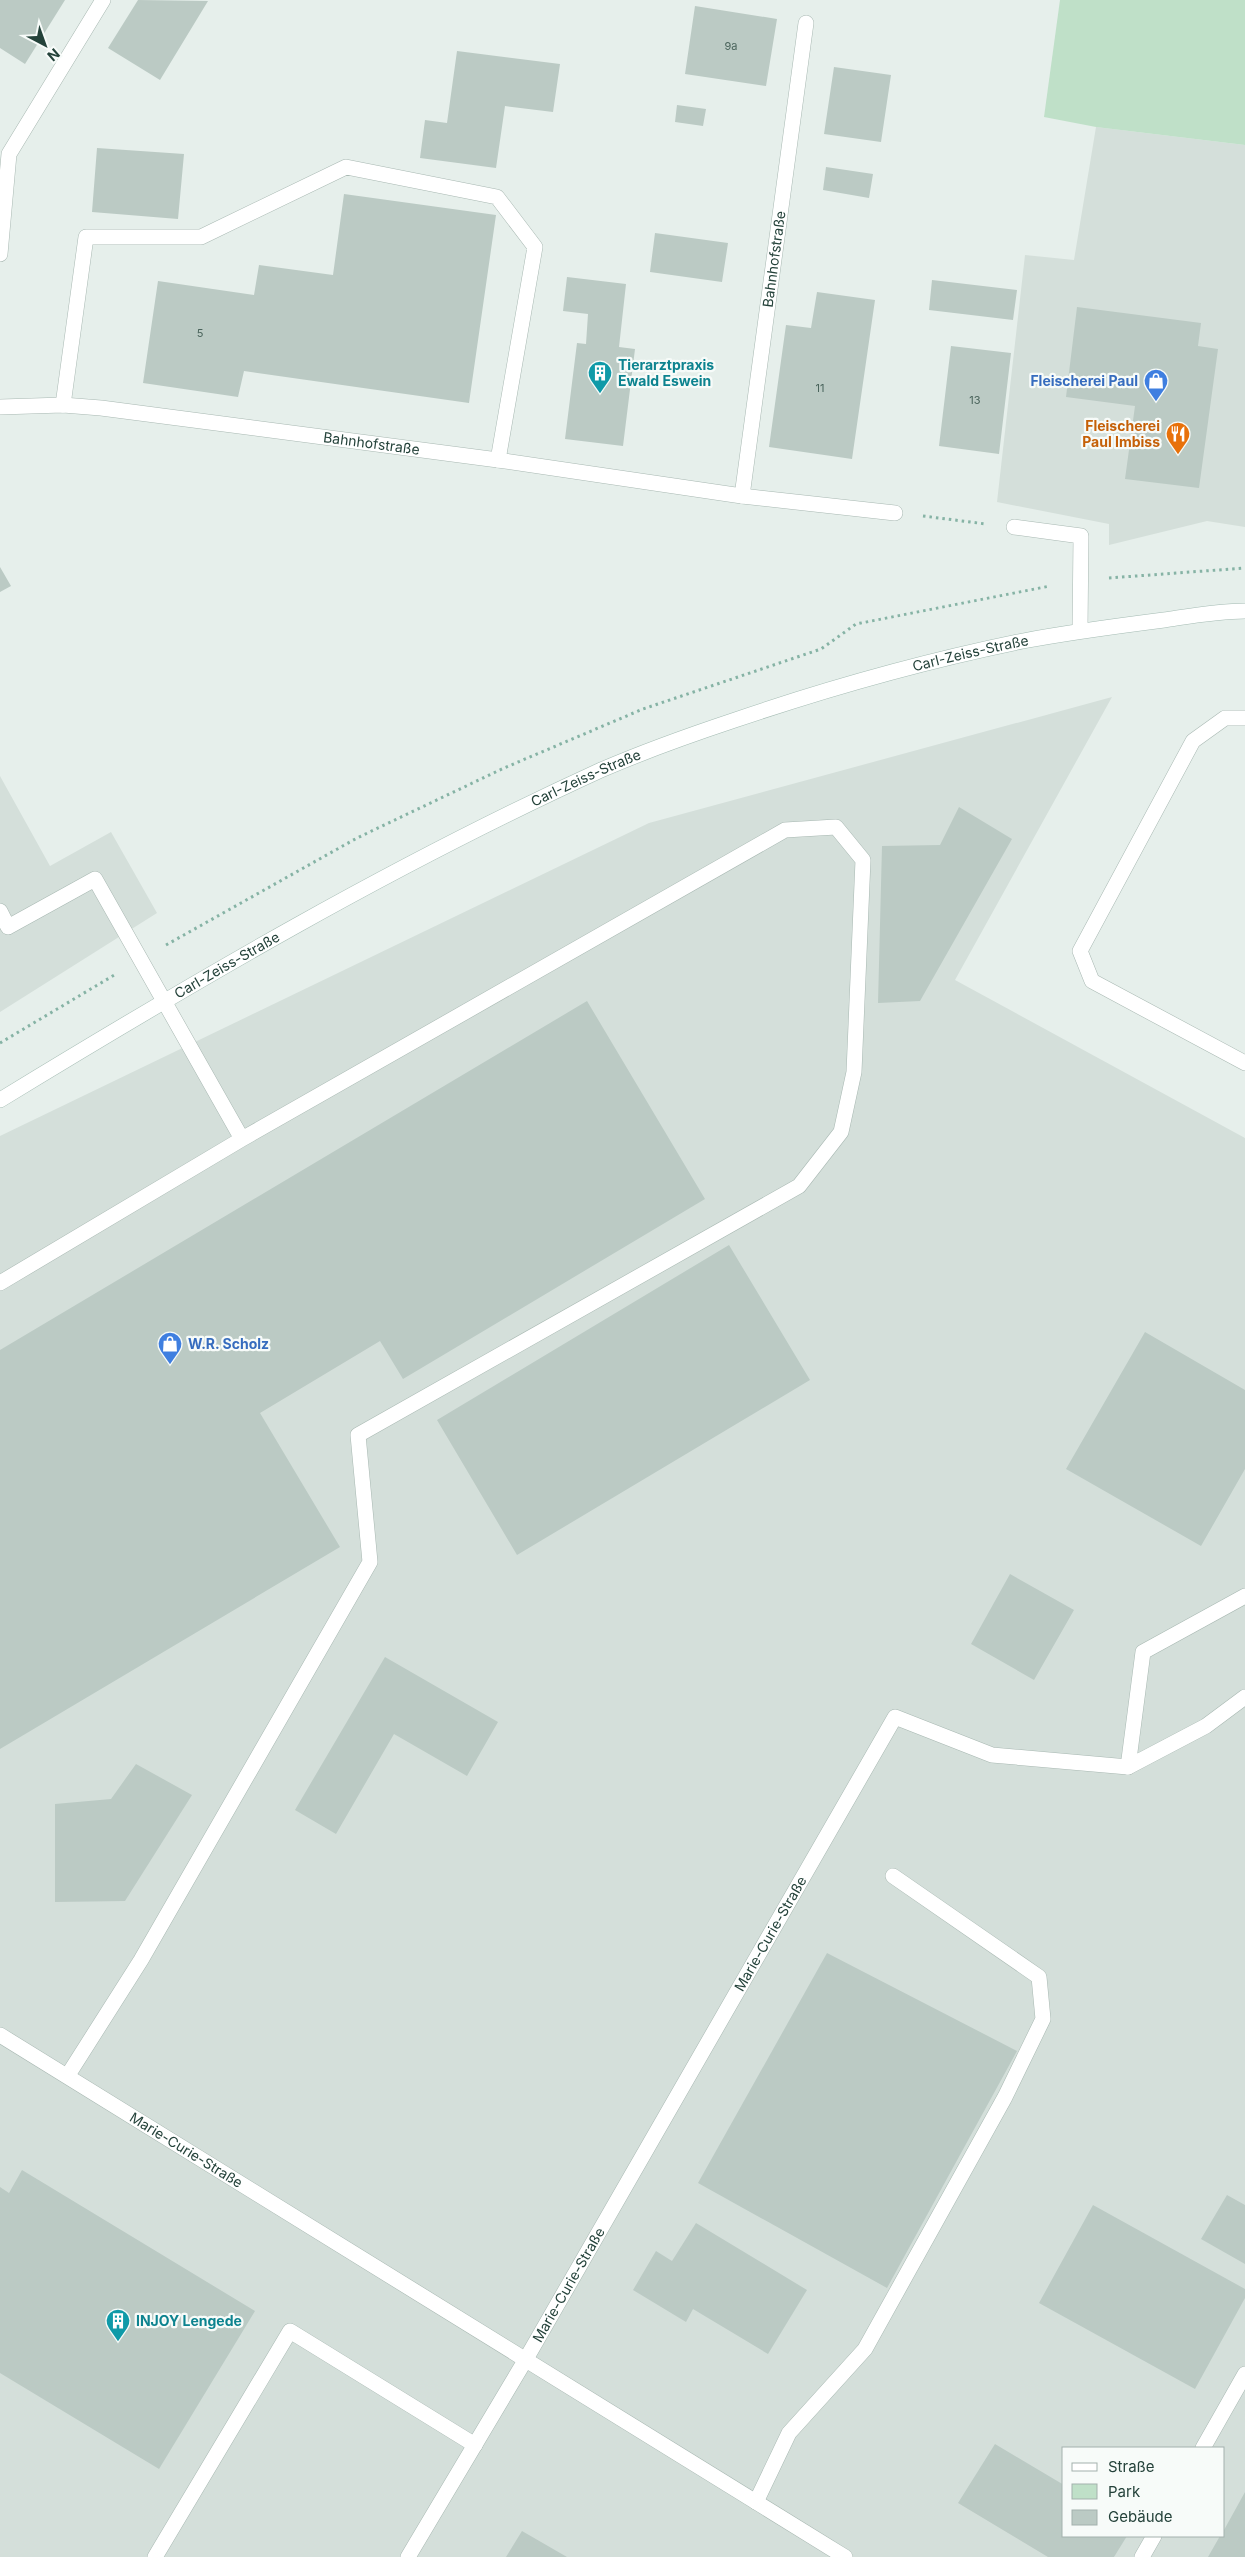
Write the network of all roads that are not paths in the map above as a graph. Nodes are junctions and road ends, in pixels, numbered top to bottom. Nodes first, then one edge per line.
1 (103, 0) edge
2 (806, 23) dead end
3 (0, 254) edge
4 (63, 405) junction
5 (0, 407) edge
6 (498, 460) junction
7 (742, 496) junction
8 (895, 513) road end
9 (1014, 527) road end
10 (1238, 611) edge
11 (1080, 630) junction
12 (1245, 718) edge
13 (0, 911) edge
14 (163, 1000) junction
15 (1245, 1063) edge
16 (0, 1100) edge
17 (242, 1140) junction
18 (0, 1283) edge
19 (1245, 1596) edge
20 (1245, 1697) edge
21 (1128, 1767) junction
22 (893, 1876) dead end
23 (0, 2035) edge
24 (68, 2076) junction
25 (526, 2359) junction
26 (1245, 2374) edge
27 (475, 2445) junction
28 (1204, 2447) edge
29 (756, 2502) junction
30 (1153, 2537) edge
31 (156, 2557) edge
32 (408, 2557) edge
33 (845, 2557) edge
34 (1142, 2557) edge

1 - 3 street
2 - 7 street, Bahnhofstraße
4 - 5 street, Bahnhofstraße
4 - 6 street, Bahnhofstraße
4 - 6 street
6 - 7 street, Bahnhofstraße
7 - 8 street, Bahnhofstraße
9 - 11 street
10 - 11 street, Carl-Zeiss-Straße
11 - 14 street, Carl-Zeiss-Straße
12 - 15 street
13 - 14 street
14 - 16 street, Carl-Zeiss-Straße
14 - 17 street
17 - 18 street
17 - 24 street
19 - 21 street
20 - 21 street
21 - 25 street, Marie-Curie-Straße
22 - 29 street
23 - 24 street, Marie-Curie-Straße
24 - 25 street, Marie-Curie-Straße
25 - 27 street, Marie-Curie-Straße
25 - 29 street, Marie-Curie-Straße
26 - 28 street
27 - 31 street
27 - 32 street, Marie-Curie-Straße
29 - 33 street, Marie-Curie-Straße
30 - 34 street

